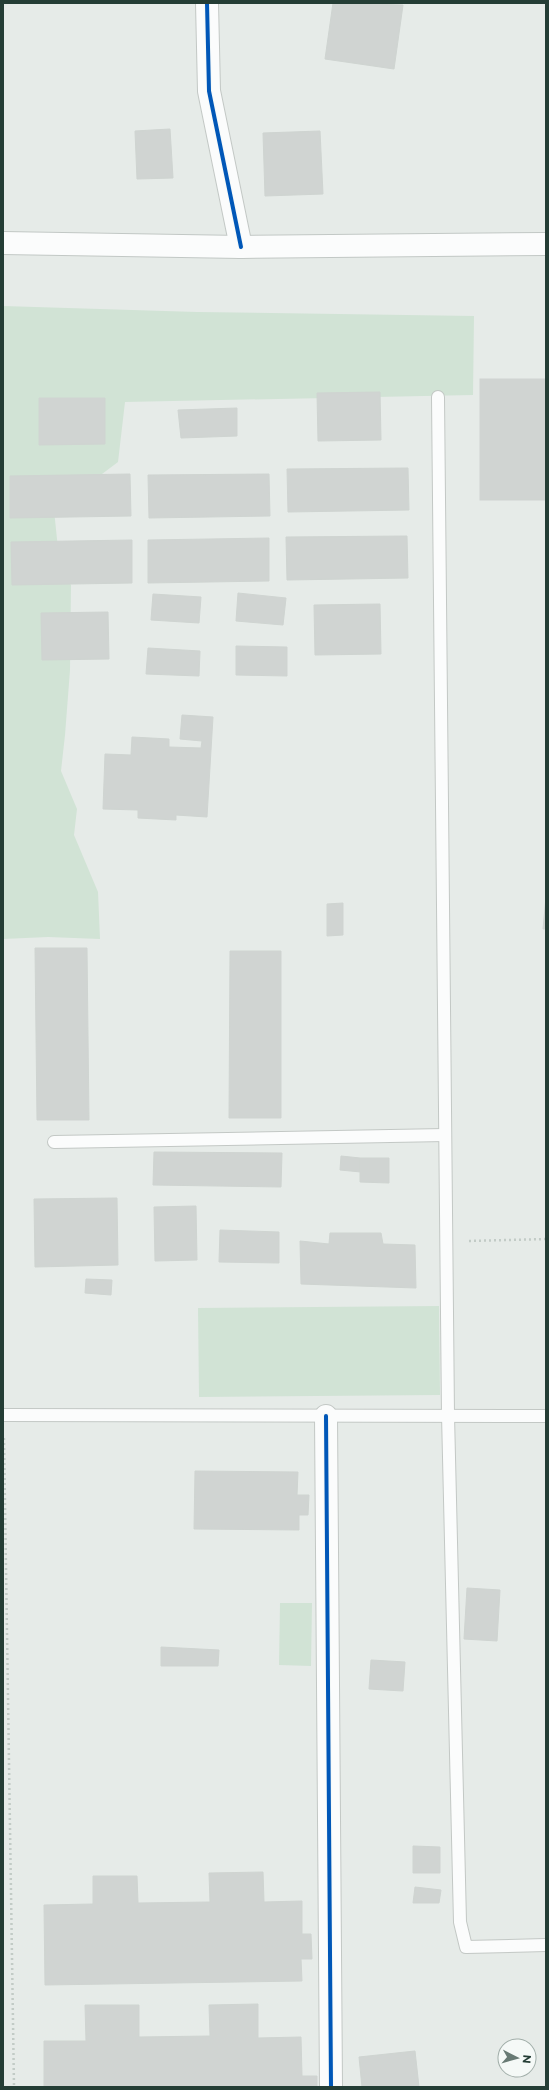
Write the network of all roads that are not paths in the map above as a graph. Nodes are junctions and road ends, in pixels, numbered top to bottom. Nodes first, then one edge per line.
1 (207, 3) edge
2 (3, 243) edge
3 (546, 244) edge
4 (241, 247) junction
5 (438, 397) dead end
6 (445, 1135) junction
7 (54, 1142) dead end
8 (3, 1415) edge
9 (448, 1415) junction
10 (326, 1416) junction
11 (546, 1416) edge
12 (546, 1945) edge
13 (332, 2087) edge

1 - 4 street
2 - 4 street
3 - 4 street
5 - 6 lane
6 - 7 lane
6 - 9 lane
8 - 10 lane
9 - 10 lane
9 - 11 lane
9 - 12 lane
10 - 13 street

